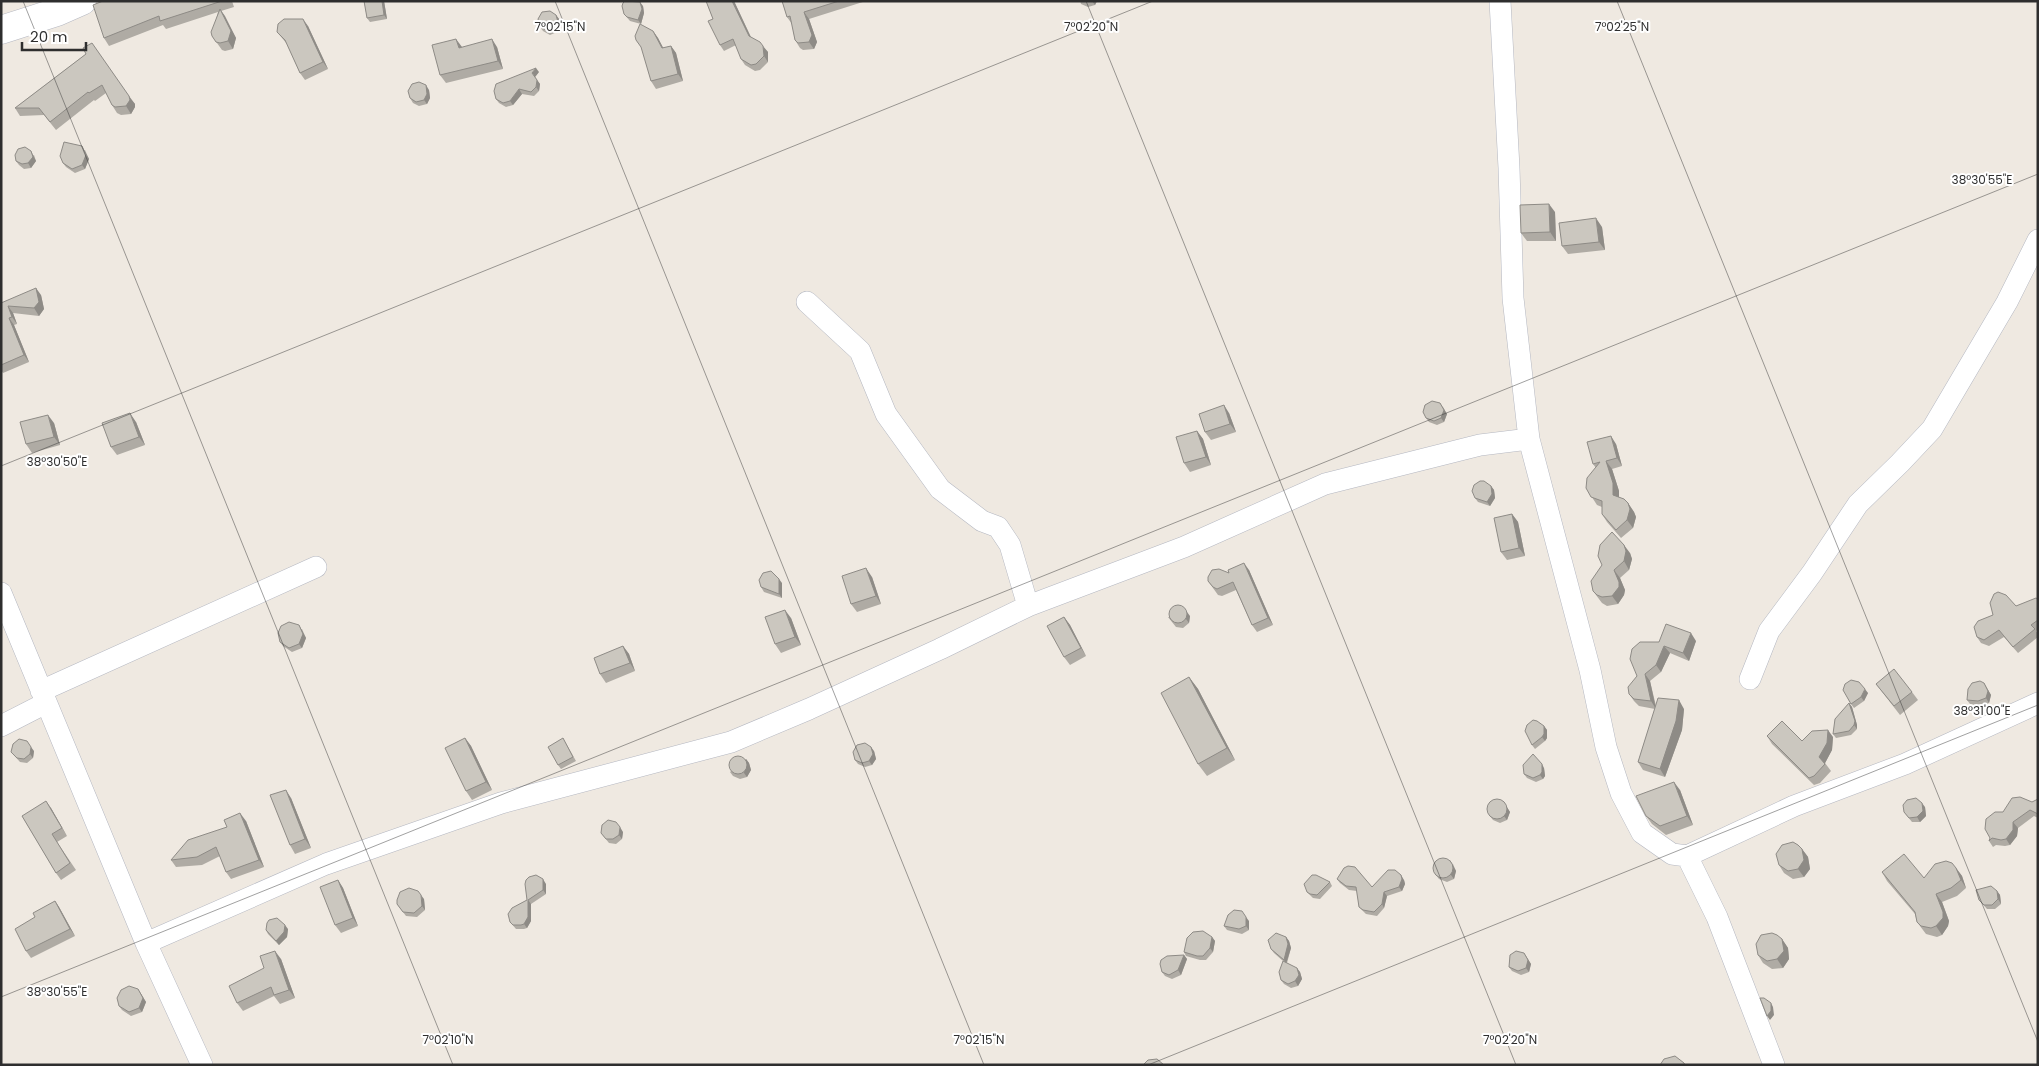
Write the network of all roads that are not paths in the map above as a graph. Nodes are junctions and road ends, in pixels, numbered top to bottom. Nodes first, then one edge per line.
1 (82, 1) edge
2 (1500, 1) edge
3 (1, 30) edge
4 (2038, 240) edge
5 (807, 302) dead end
6 (1529, 439) junction
7 (316, 567) dead end
8 (1, 593) edge
9 (1028, 606) junction
10 (1750, 680) dead end
11 (43, 697) junction
12 (2038, 703) edge
13 (1, 726) edge
14 (1687, 856) junction
15 (146, 943) junction
16 (202, 1065) edge
17 (1774, 1065) edge

1 - 3 street
2 - 6 street
4 - 10 street
5 - 9 street
6 - 9 street
6 - 14 street
7 - 11 street
8 - 11 street
9 - 15 street
11 - 13 street
11 - 15 street
12 - 14 street
14 - 17 street
15 - 16 street

